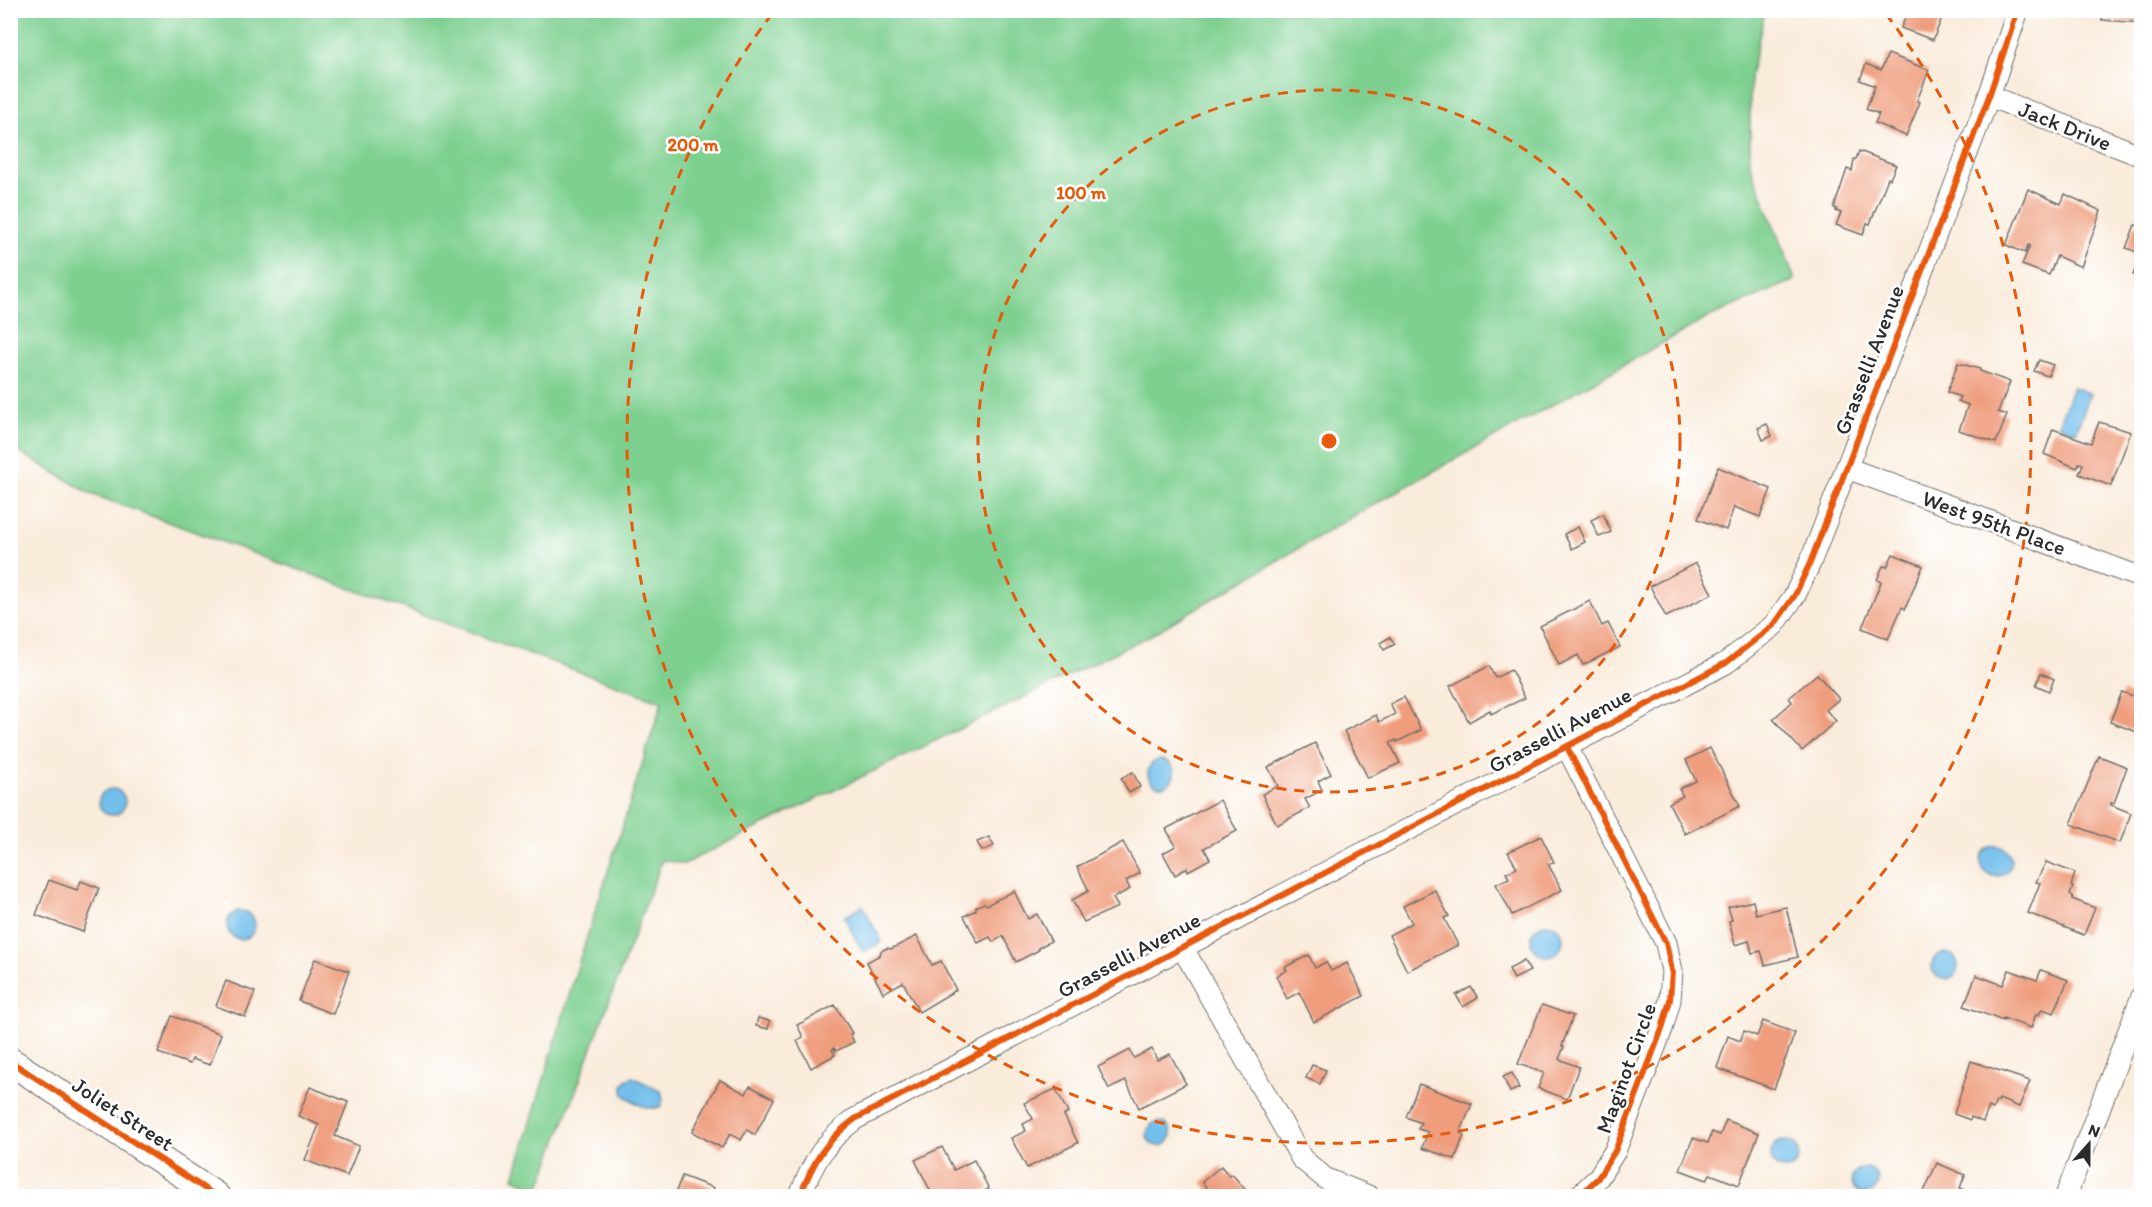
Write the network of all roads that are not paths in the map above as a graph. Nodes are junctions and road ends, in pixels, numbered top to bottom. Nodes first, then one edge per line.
1 (2018, 10) edge
2 (1989, 96) junction
3 (2142, 156) edge
4 (1847, 468) junction
5 (2142, 578) edge
6 (1567, 747) junction
7 (1182, 947) junction
8 (2142, 996) edge
9 (10, 1061) edge
10 (216, 1197) edge
11 (800, 1197) edge
12 (1368, 1197) edge
13 (1579, 1197) edge
14 (2066, 1197) edge

1 - 2 street, Grasselli Avenue
2 - 3 street, Jack Drive
2 - 4 street, Grasselli Avenue
4 - 5 street, West 95th Place
4 - 6 street, Grasselli Avenue
6 - 7 street, Grasselli Avenue
6 - 13 street, Maginot Circle
7 - 11 street, Grasselli Avenue
7 - 12 street
8 - 14 street
9 - 10 street, Joliet Street

